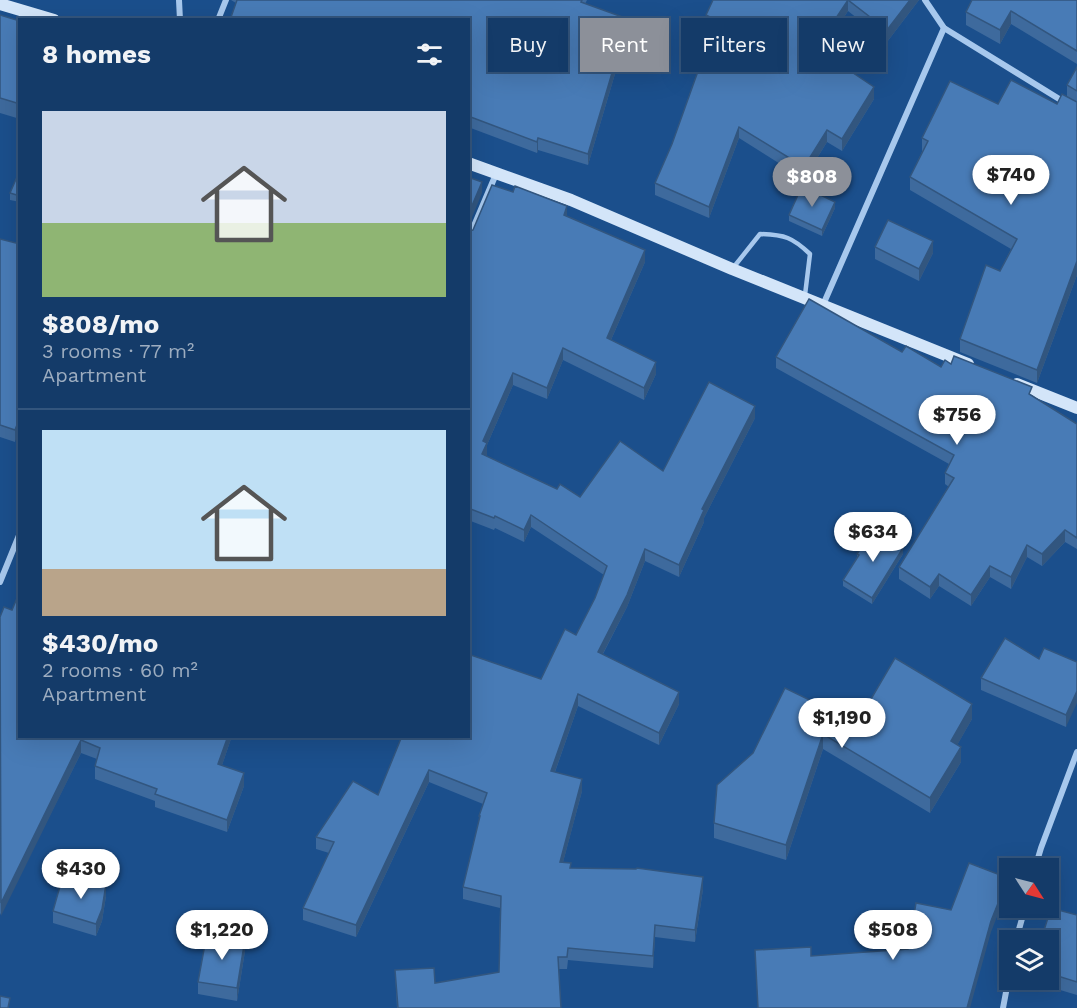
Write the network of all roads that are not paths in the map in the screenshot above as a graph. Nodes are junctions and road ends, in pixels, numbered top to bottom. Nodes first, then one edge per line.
1 (179, 0) edge
2 (226, 0) edge
3 (925, 0) edge
4 (0, 4) edge
5 (47, 18) edge
6 (180, 18) edge
7 (219, 18) edge
8 (944, 28) junction
9 (1077, 110) edge
10 (470, 164) edge
11 (496, 174) junction
12 (470, 235) edge
13 (732, 269) junction
14 (804, 298) junction
15 (822, 305) junction
16 (977, 367) edge
17 (1010, 381) edge
18 (1077, 408) edge
19 (18, 538) edge
20 (0, 582) edge
21 (1077, 752) edge
22 (1038, 858) edge
23 (1006, 990) edge
24 (1003, 1008) edge

1 - 6 street
2 - 7 street
3 - 8 street
4 - 5 street
8 - 9 street
8 - 15 street
10 - 11 street
11 - 12 street
11 - 13 street
13 - 14 street
13 - 14 lane
14 - 15 street
15 - 16 street
17 - 18 street
19 - 20 street
21 - 22 street
23 - 24 street

